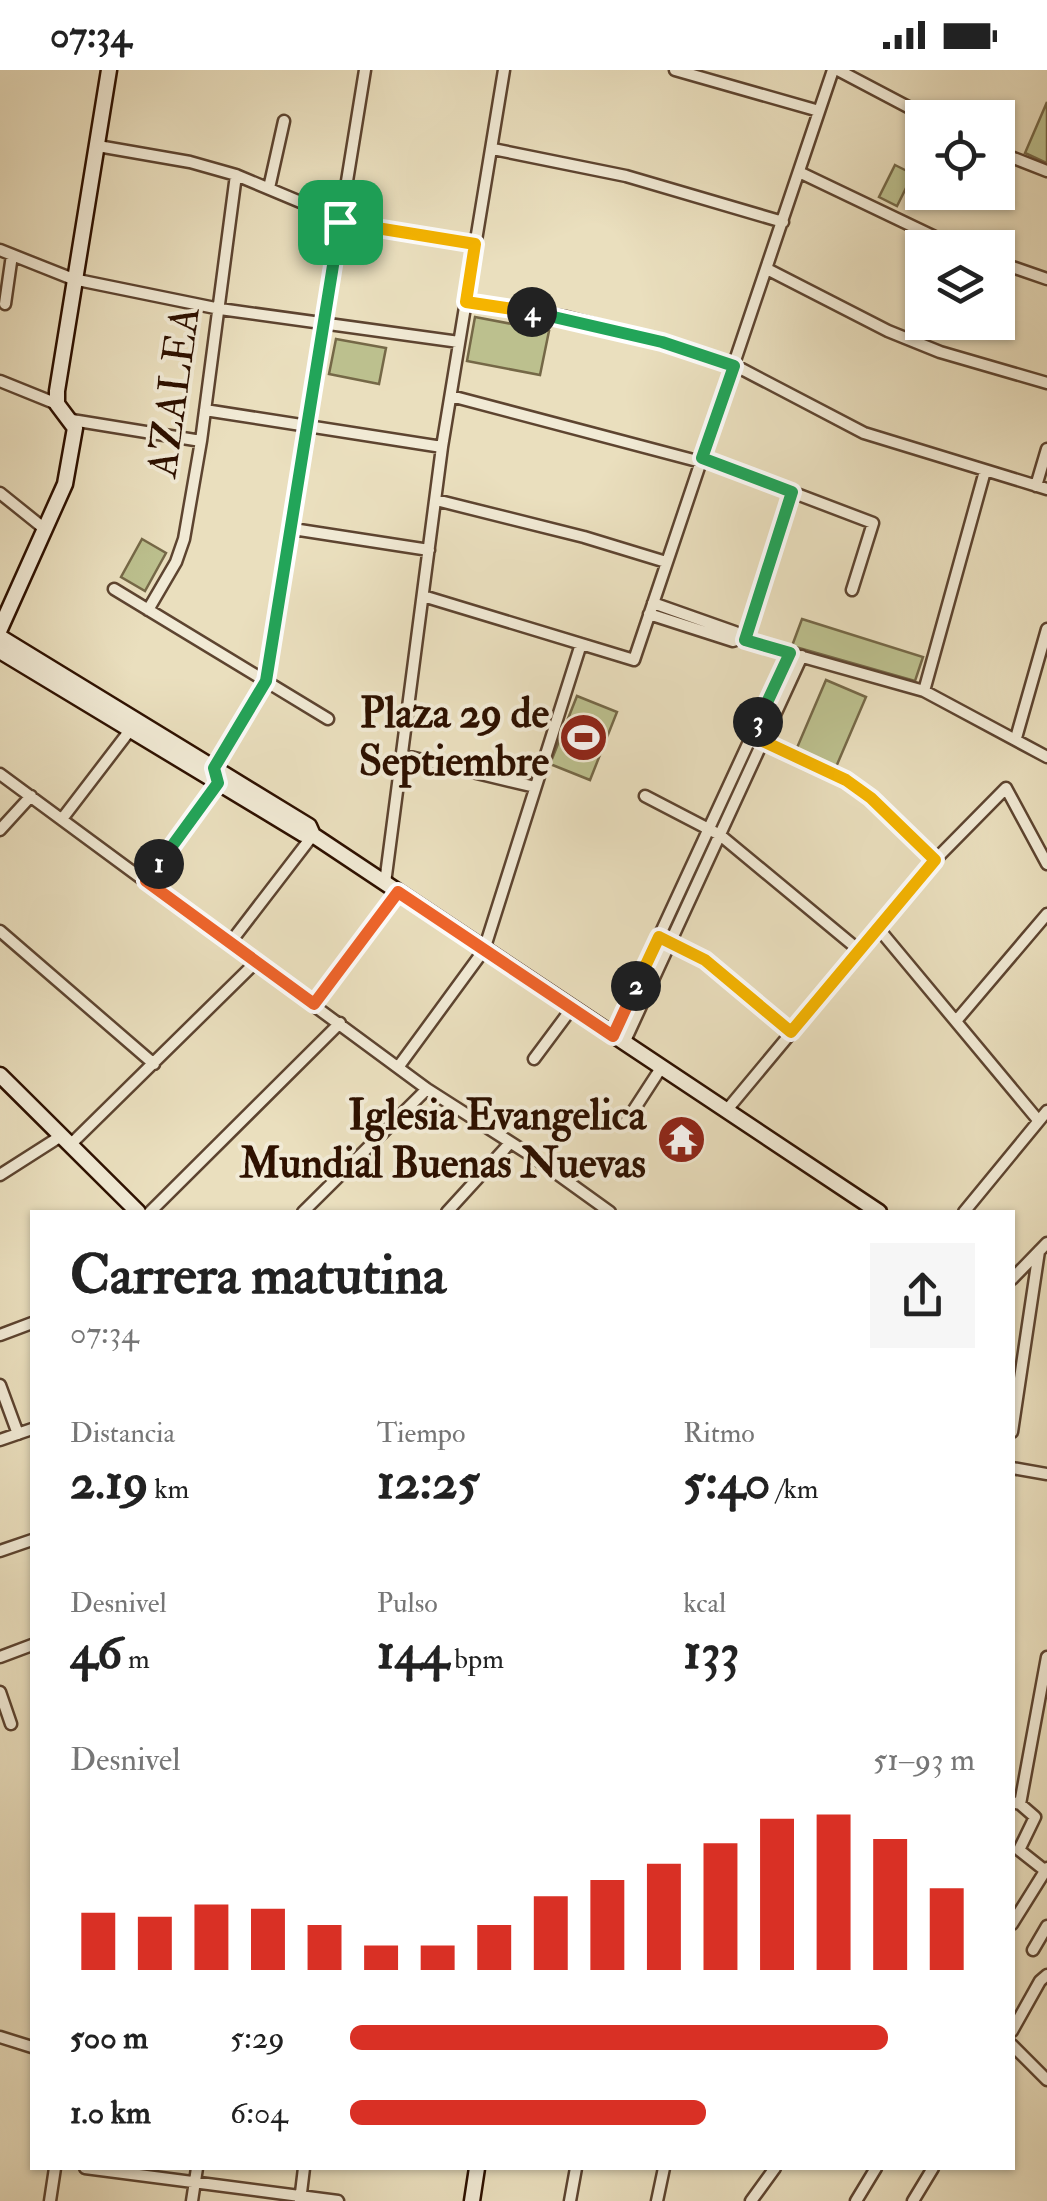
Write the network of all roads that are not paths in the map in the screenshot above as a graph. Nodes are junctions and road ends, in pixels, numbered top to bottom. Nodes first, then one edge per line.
1 (109, 70) edge
2 (365, 70) edge
3 (504, 70) edge
4 (675, 70) edge
5 (836, 70) edge
6 (905, 106) edge
7 (819, 111) junction
8 (284, 121) dead end
9 (98, 146) junction
10 (493, 149) junction
11 (1015, 159) edge
12 (1047, 171) edge
13 (800, 172) junction
14 (236, 175) junction
15 (269, 188) junction
16 (341, 221) junction
17 (783, 222) junction
18 (921, 230) edge
19 (475, 244) junction
20 (0, 250) edge
21 (12, 254) junction
22 (1015, 268) edge
23 (768, 270) junction
24 (73, 279) junction
25 (1047, 279) edge
26 (466, 302) junction
27 (6, 304) dead end
28 (220, 309) junction
29 (322, 325) junction
30 (459, 342) junction
31 (734, 366) junction
32 (0, 381) edge
33 (1047, 383) edge
34 (451, 396) junction
35 (57, 404) junction
36 (206, 410) junction
37 (72, 420) junction
38 (308, 428) junction
39 (201, 441) junction
40 (442, 447) junction
41 (1047, 449) edge
42 (701, 460) junction
43 (985, 471) junction
44 (1041, 488) edge
45 (792, 492) junction
46 (0, 493) edge
47 (436, 500) junction
48 (46, 530) junction
49 (292, 530) junction
50 (429, 550) junction
51 (666, 562) junction
52 (114, 590) dead end
53 (852, 590) dead end
54 (423, 596) junction
55 (651, 608) junction
56 (148, 610) junction
57 (1047, 629) edge
58 (0, 633) edge
59 (742, 640) junction
60 (581, 644) junction
61 (0, 651) edge
62 (796, 655) junction
63 (266, 681) junction
64 (924, 691) junction
65 (328, 719) dead end
66 (134, 725) junction
67 (758, 738) junction
68 (1016, 738) junction
69 (402, 756) junction
70 (1047, 757) edge
71 (0, 774) edge
72 (216, 775) junction
73 (534, 787) junction
74 (31, 796) junction
75 (645, 796) dead end
76 (62, 819) junction
77 (709, 828) junction
78 (0, 830) edge
79 (312, 835) junction
80 (720, 835) junction
81 (935, 860) junction
82 (1047, 864) edge
83 (146, 881) junction
84 (385, 883) junction
85 (398, 892) junction
86 (1047, 914) edge
87 (878, 928) junction
88 (0, 931) edge
89 (659, 937) junction
90 (230, 942) junction
91 (671, 942) junction
92 (484, 950) junction
93 (860, 951) junction
94 (256, 962) junction
95 (314, 1004) junction
96 (572, 1008) junction
97 (956, 1021) junction
98 (340, 1023) junction
99 (791, 1032) junction
100 (619, 1039) junction
101 (534, 1059) dead end
102 (154, 1064) junction
103 (399, 1066) junction
104 (662, 1068) junction
105 (0, 1075) edge
106 (427, 1088) junction
107 (726, 1111) junction
108 (1047, 1111) edge
109 (1038, 1120) junction
110 (624, 1124) dead end
111 (66, 1141) junction
112 (510, 1143) junction
113 (0, 1176) edge
114 (136, 1210) edge
115 (152, 1210) edge
116 (305, 1210) edge
117 (448, 1210) edge
118 (607, 1210) edge
119 (876, 1210) edge
120 (966, 1210) edge
121 (1043, 1247) edge
122 (1015, 1276) edge
123 (30, 1324) edge
124 (0, 1335) edge
125 (0, 1385) edge
126 (1015, 1414) edge
127 (30, 1430) edge
128 (18, 1434) junction
129 (0, 1440) edge
130 (1015, 1469) edge
131 (1047, 1474) edge
132 (30, 1541) edge
133 (0, 1551) edge
134 (30, 1646) edge
135 (0, 1657) edge
136 (1047, 1657) edge
137 (0, 1692) edge
138 (3, 1713) edge
139 (11, 1724) dead end
140 (1016, 1803) edge
141 (1046, 1870) edge
142 (1015, 1919) edge
143 (1047, 1926) edge
144 (1033, 1950) dead end
145 (1047, 1975) edge
146 (1015, 2026) edge
147 (0, 2037) edge
148 (30, 2046) edge
149 (1015, 2048) edge
150 (1047, 2080) edge
151 (55, 2170) edge
152 (100, 2170) edge
153 (197, 2170) edge
154 (304, 2170) edge
155 (477, 2170) edge
156 (576, 2170) edge
157 (664, 2170) edge
158 (773, 2170) edge
159 (875, 2170) edge
160 (932, 2170) edge
161 (195, 2183) junction
162 (300, 2198) edge
163 (50, 2201) edge
164 (192, 2201) edge
165 (338, 2201) edge
166 (472, 2201) edge
167 (570, 2201) edge
168 (658, 2201) edge
169 (750, 2201) edge
170 (856, 2201) edge
171 (912, 2201) edge

1 - 9 street
2 - 16 street
3 - 10 street
4 - 7 street
5 - 6 street
5 - 7 street
7 - 13 street
8 - 15 street
9 - 14 street
9 - 24 street
10 - 17 street
10 - 19 street
11 - 12 street
13 - 17 street
13 - 18 street
14 - 15 street
14 - 28 street, AZALEA
15 - 16 street
16 - 19 street
16 - 29 street
17 - 23 street
19 - 26 street
20 - 21 street
21 - 24 street
21 - 27 street
22 - 25 street
23 - 31 street
23 - 33 street
24 - 28 street
24 - 35 street
26 - 30 street
26 - 31 street
28 - 29 street
28 - 36 street, AZALEA
29 - 30 street
29 - 38 street
30 - 34 street
31 - 42 street
31 - 43 street
32 - 35 street
34 - 40 street
34 - 42 street
35 - 37 street
36 - 38 street
36 - 39 street, AZALEA
37 - 39 street
37 - 48 street
38 - 40 street
38 - 49 street
39 - 56 street, AZALEA
40 - 47 street
41 - 44 street
42 - 45 street
42 - 51 street
43 - 44 street
43 - 64 street
45 - 53 street
45 - 59 street
46 - 48 street
47 - 50 street
47 - 51 street
48 - 58 street
49 - 50 street
49 - 63 street
50 - 54 street
51 - 55 street
52 - 56 street
54 - 60 street
54 - 69 street
55 - 59 street
55 - 60 street
56 - 63 street
57 - 68 street
58 - 66 street
59 - 62 street
60 - 73 street
61 - 66 street
62 - 64 street
62 - 67 street
63 - 65 street
63 - 72 street
64 - 68 street
66 - 72 street
66 - 76 street
67 - 77 street
67 - 80 street
67 - 81 street
68 - 70 street
69 - 73 street
69 - 84 street
71 - 74 street
72 - 79 street
72 - 83 street
73 - 92 street
74 - 76 street
74 - 78 street
75 - 77 street
76 - 83 street
77 - 80 street
77 - 89 street
79 - 84 street
79 - 90 street
80 - 91 street
80 - 93 street
81 - 82 street
81 - 87 street
83 - 90 street
84 - 85 street
85 - 92 street
85 - 95 street
86 - 97 street
87 - 93 street
87 - 97 street
88 - 102 street
89 - 91 street
89 - 100 street
90 - 94 street
91 - 99 street
91 - 100 street
92 - 96 street
92 - 103 street
93 - 99 street
94 - 95 street
94 - 102 street
95 - 98 street
96 - 100 street
96 - 101 street
97 - 109 street
98 - 103 street
98 - 115 street
99 - 107 street
100 - 104 street
102 - 111 street
103 - 106 street
104 - 107 street
104 - 110 street
105 - 111 street
106 - 112 street
106 - 116 street
107 - 119 street
108 - 109 street
109 - 120 street
111 - 113 street
111 - 114 street
112 - 117 street
112 - 118 street
121 - 122 street
121 - 126 street
123 - 124 street
125 - 128 street
127 - 128 street
128 - 129 street
130 - 131 street
132 - 133 street
134 - 135 street
136 - 140 street
137 - 138 street
138 - 139 street
140 - 141 street
141 - 142 street
143 - 144 street
145 - 146 street
147 - 148 street
149 - 150 street
151 - 163 street
152 - 161 street
153 - 161 street
154 - 162 street
155 - 166 street
156 - 167 street
157 - 168 street
158 - 169 street
159 - 170 street
160 - 171 street
161 - 162 street
161 - 164 street
162 - 165 street

